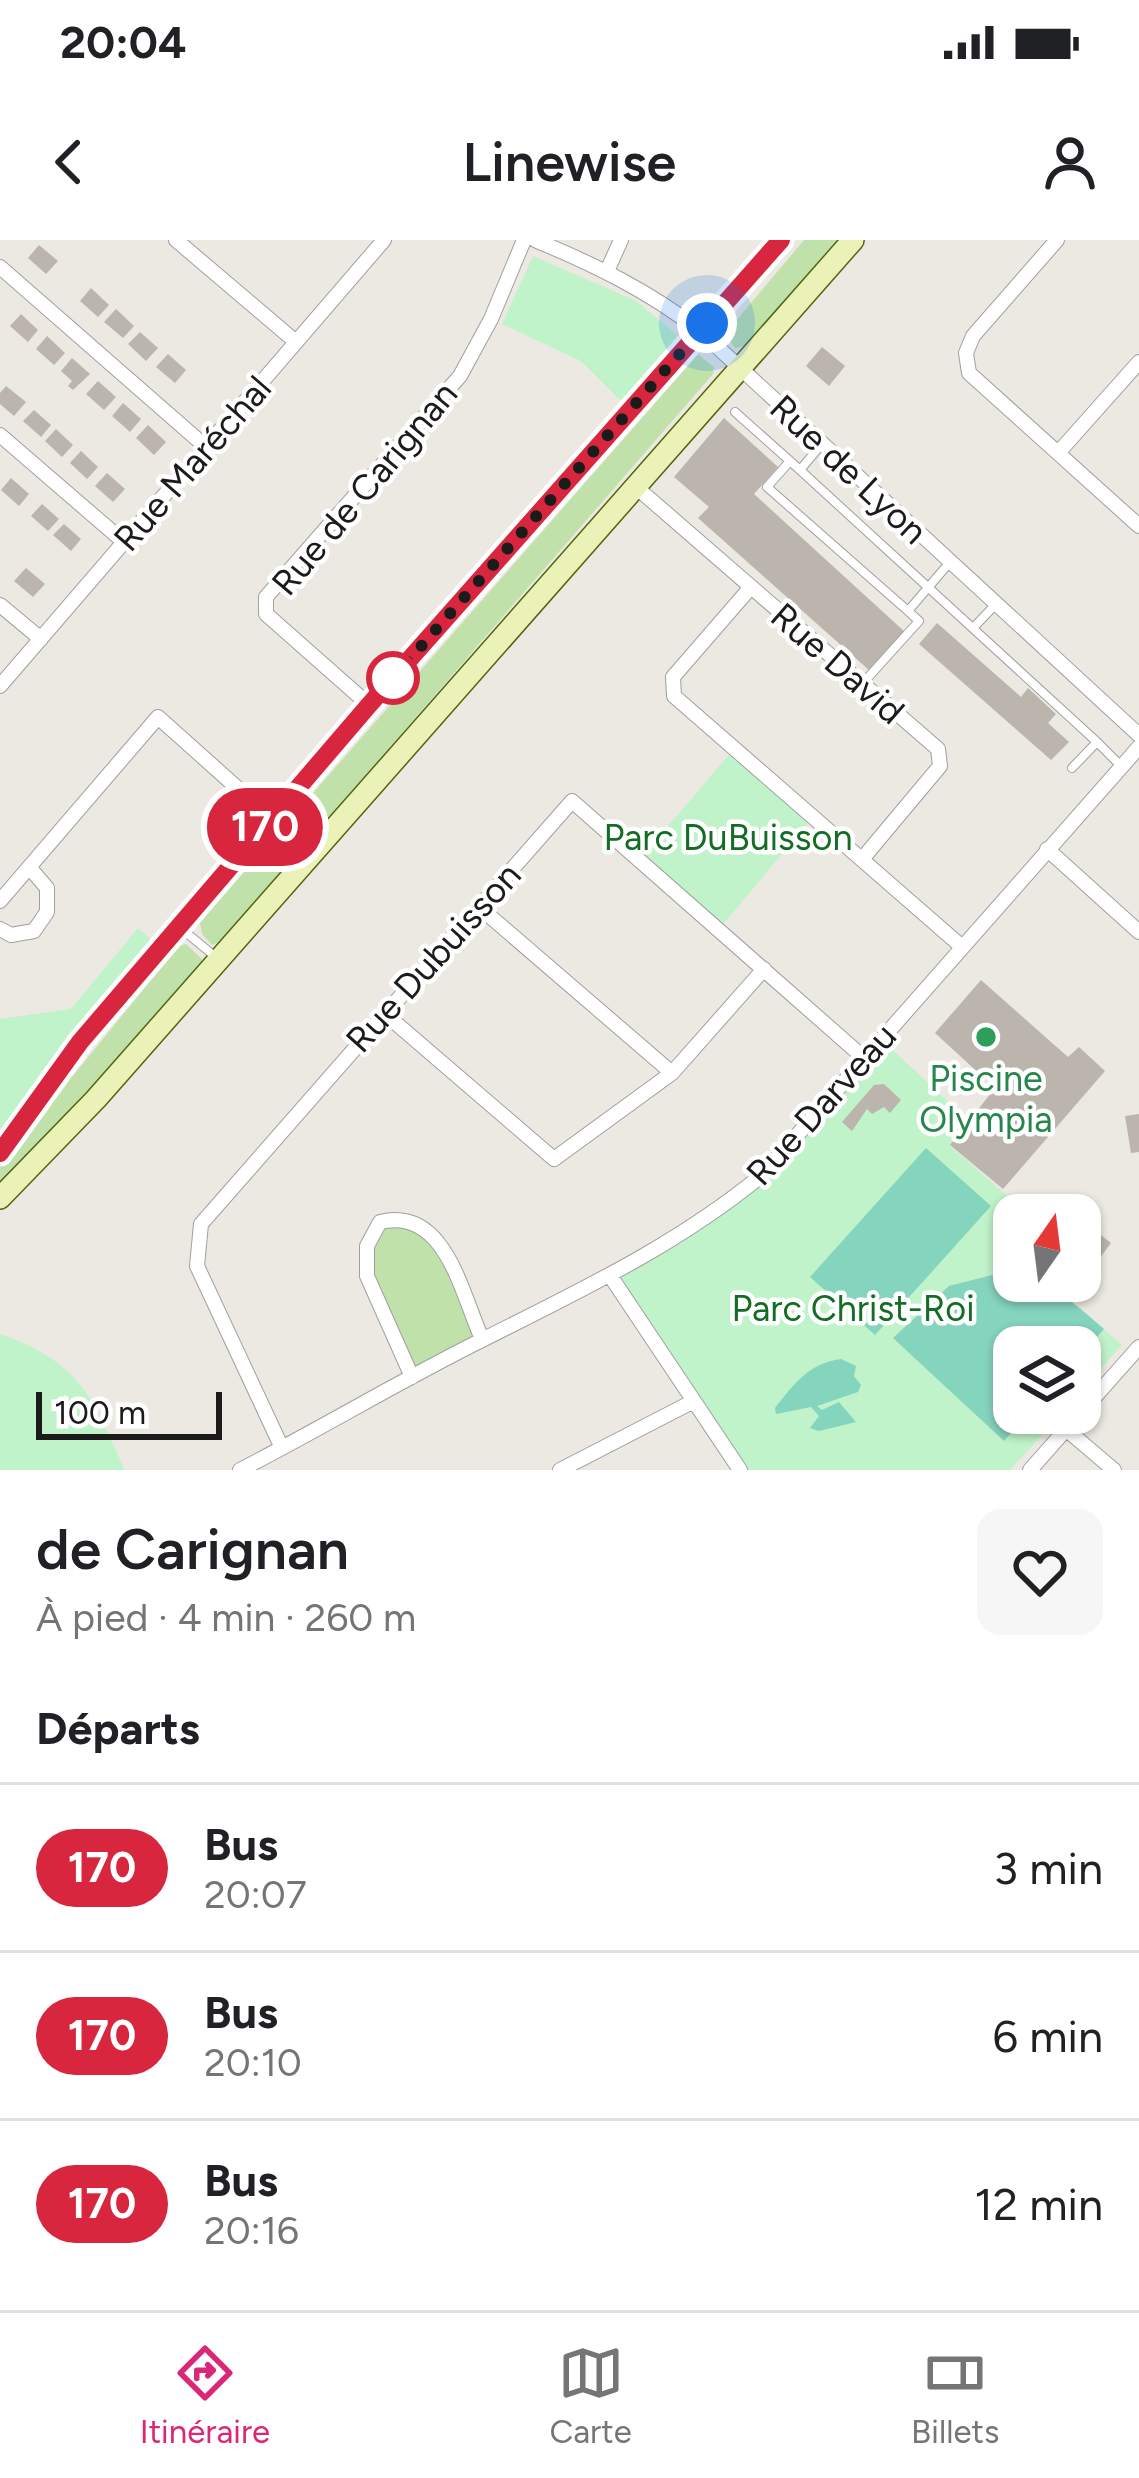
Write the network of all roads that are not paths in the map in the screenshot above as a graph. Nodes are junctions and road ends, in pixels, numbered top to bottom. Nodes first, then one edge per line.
1 (176, 240) edge
2 (524, 240) edge
3 (535, 240) edge
4 (621, 240) edge
5 (781, 240) edge
6 (853, 240) edge
7 (1057, 240) edge
8 (378, 242) edge
9 (0, 266) edge
10 (607, 271) junction
11 (700, 331) junction
12 (296, 343) junction
13 (1139, 362) edge
14 (740, 369) junction
15 (735, 412) dead end
16 (0, 435) edge
17 (822, 444) junction
18 (206, 447) junction
19 (1058, 453) junction
20 (790, 461) junction
21 (800, 470) junction
22 (636, 487) junction
23 (1139, 526) edge
24 (124, 542) junction
25 (950, 562) junction
26 (752, 587) junction
27 (928, 588) junction
28 (996, 604) junction
29 (0, 605) edge
30 (908, 611) junction
31 (973, 628) junction
32 (40, 639) junction
33 (862, 684) junction
34 (0, 686) edge
35 (369, 705) junction
36 (1139, 735) edge
37 (1097, 742) junction
38 (1139, 747) edge
39 (1122, 767) junction
40 (1072, 768) dead end
41 (272, 819) junction
42 (1047, 849) junction
43 (863, 858) junction
44 (29, 867) junction
45 (0, 902) edge
46 (478, 906) junction
47 (180, 927) junction
48 (0, 929) edge
49 (1139, 932) edge
50 (961, 946) junction
51 (219, 960) junction
52 (764, 969) junction
53 (384, 1012) junction
54 (864, 1058) junction
55 (672, 1073) junction
56 (0, 1153) edge
57 (0, 1198) edge
58 (611, 1277) junction
59 (482, 1340) junction
60 (1139, 1348) edge
61 (412, 1377) junction
62 (1101, 1391) edge
63 (692, 1402) junction
64 (1063, 1434) edge
65 (1072, 1434) edge
66 (282, 1448) junction
67 (240, 1470) edge
68 (560, 1470) edge
69 (740, 1470) edge
70 (1030, 1470) edge
71 (1114, 1470) edge

1 - 12 street
2 - 35 street, Rue de Carignan
3 - 10 street, Rue de Lyon
4 - 10 street
5 - 11 main road
6 - 14 main road
7 - 19 street
8 - 12 street, Rue Maréchal
9 - 18 street
10 - 11 street, Rue de Lyon
11 - 14 street, Rue de Lyon
11 - 35 main road
12 - 18 street, Rue Maréchal
13 - 19 street
14 - 17 street, Rue de Lyon
14 - 22 main road
15 - 20 lane
16 - 24 street
17 - 21 lane
17 - 25 street, Rue de Lyon
18 - 24 street, Rue Maréchal
19 - 23 street
20 - 21 lane
20 - 30 lane
21 - 27 lane
22 - 26 street, Rue David
22 - 51 main road
24 - 32 street, Rue Maréchal
25 - 27 lane
25 - 28 street, Rue de Lyon
26 - 33 street, Rue David
26 - 43 street
27 - 30 lane
27 - 31 lane
28 - 31 lane
28 - 36 street, Rue de Lyon
29 - 32 street
30 - 33 lane
31 - 37 lane
32 - 34 street, Rue Maréchal
33 - 43 street, Rue David
35 - 41 main road
37 - 39 lane
37 - 40 lane
38 - 39 street, Rue Darveau
39 - 42 street, Rue Darveau
41 - 44 street
41 - 47 main road
42 - 49 street
42 - 50 street, Rue Darveau
43 - 50 street
44 - 45 street
44 - 48 street
46 - 52 street, Rue Dubuisson
46 - 53 street, Rue Dubuisson
46 - 55 street
47 - 51 lane
47 - 56 main road
50 - 54 street, Rue Darveau
51 - 57 main road
52 - 54 street, Rue Dubuisson
52 - 55 street
53 - 55 street
53 - 66 street, Rue Dubuisson
54 - 58 street, Rue Darveau
58 - 59 street, Rue Darveau
58 - 63 street
59 - 61 street, Rue Darveau
59 - 61 street
60 - 62 street
61 - 66 street, Rue Darveau
63 - 68 street
63 - 69 street
64 - 70 street
65 - 71 street
66 - 67 street, Rue Darveau

